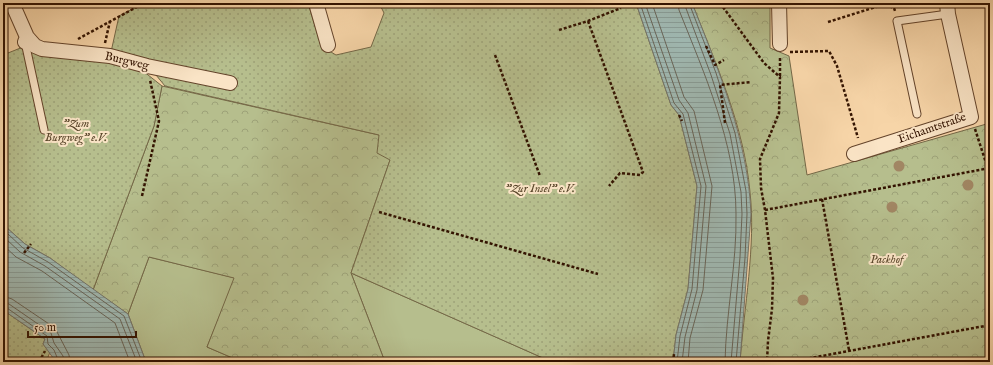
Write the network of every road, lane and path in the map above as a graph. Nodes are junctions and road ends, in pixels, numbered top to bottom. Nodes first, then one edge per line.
1 (12, 3) edge
2 (144, 3) edge
3 (316, 3) edge
4 (720, 3) edge
5 (779, 3) edge
6 (881, 4) edge
7 (621, 8) dead end
8 (948, 9) edge
9 (110, 21) junction
10 (588, 21) junction
11 (897, 21) junction
12 (828, 22) dead end
13 (559, 30) dead end
14 (26, 40) junction
15 (328, 45) dead end
16 (706, 46) dead end
17 (782, 50) junction
18 (56, 52) junction
19 (103, 55) junction
20 (495, 55) dead end
21 (724, 60) dead end
22 (147, 66) junction
23 (780, 77) junction
24 (230, 82) dead end
25 (751, 82) dead end
26 (917, 114) dead end
27 (679, 115) dead end
28 (971, 117) junction
29 (682, 121) dead end
30 (725, 123) dead end
31 (44, 130) dead end
32 (858, 152) joint
33 (989, 168) edge
34 (540, 176) dead end
35 (609, 186) dead end
36 (142, 196) dead end
37 (822, 200) junction
38 (765, 210) junction
39 (379, 212) dead end
40 (31, 244) dead end
41 (24, 253) dead end
42 (598, 274) dead end
43 (990, 325) edge
44 (849, 350) junction
45 (45, 351) dead end
46 (674, 354) dead end
47 (39, 362) edge
48 (673, 362) edge
49 (767, 362) edge
50 (789, 362) edge

1 - 14 street
2 - 9 path
3 - 15 street
4 - 23 path
5 - 17 street
6 - 11 path
6 - 12 path
7 - 10 path
8 - 11 lane
8 - 28 street, Eichamtstraße
9 - 18 path
9 - 19 path
10 - 13 path
10 - 35 path
11 - 26 lane
14 - 18 street, Burgweg
14 - 31 lane
16 - 21 path
17 - 23 path
17 - 32 path
18 - 19 street, Burgweg
19 - 22 street, Burgweg
20 - 34 path
22 - 24 street, Burgweg
22 - 36 path
23 - 38 path
25 - 30 path
27 - 29 path
28 - 32 street, Eichamtstraße
28 - 33 path
33 - 37 path
37 - 38 path
37 - 44 path
38 - 49 path
39 - 42 path
40 - 41 path
43 - 44 path
44 - 50 path
45 - 47 path
46 - 48 path

